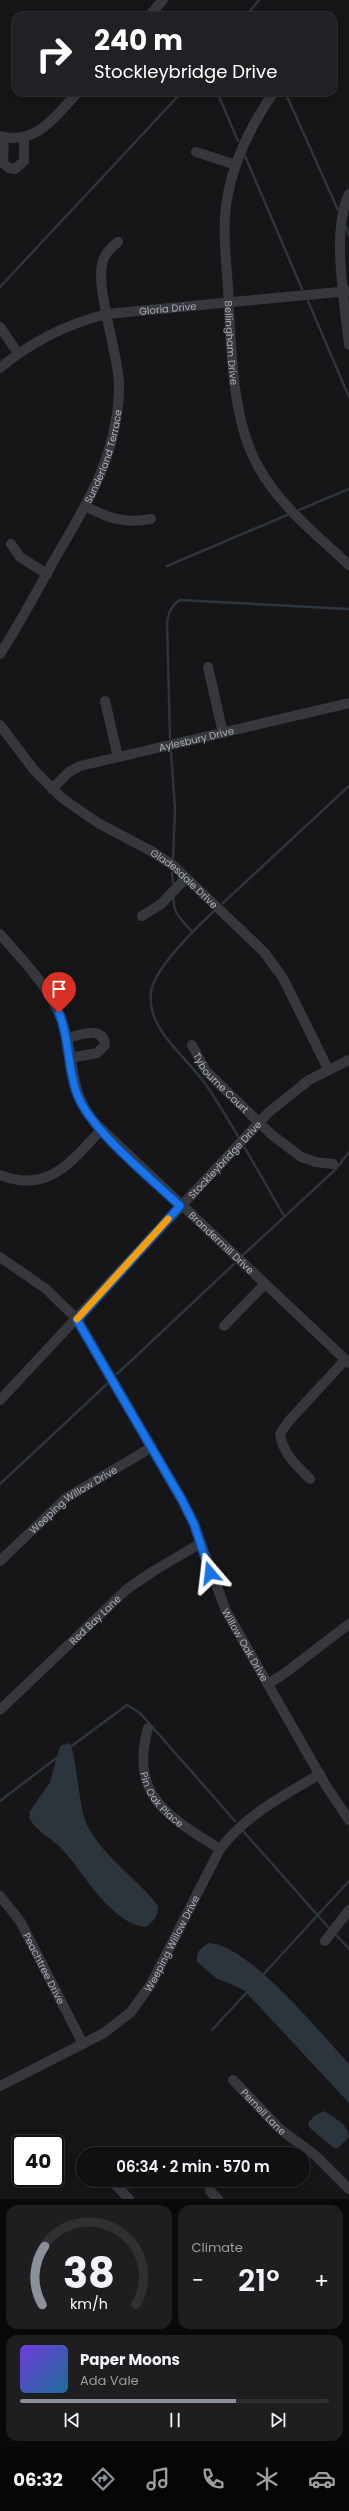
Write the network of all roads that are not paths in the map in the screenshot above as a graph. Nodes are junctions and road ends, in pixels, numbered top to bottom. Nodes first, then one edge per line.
1 (163, 0) edge
2 (152, 12) edge
3 (74, 96) edge
4 (271, 96) edge
5 (2, 136) edge
6 (24, 138) junction
7 (196, 152) dead end
8 (236, 165) junction
9 (349, 194) edge
10 (118, 242) dead end
11 (347, 292) edge
12 (229, 301) junction
13 (107, 314) junction
14 (0, 327) edge
15 (349, 345) edge
16 (18, 353) junction
17 (0, 368) edge
18 (85, 506) junction
19 (150, 519) dead end
20 (11, 544) dead end
21 (349, 565) edge
22 (47, 574) junction
23 (0, 654) edge
24 (208, 667) dead end
25 (105, 701) dead end
26 (349, 703) edge
27 (0, 725) edge
28 (223, 733) junction
29 (118, 757) junction
30 (52, 789) junction
31 (186, 878) junction
32 (142, 916) dead end
33 (2, 939) edge
34 (67, 1038) junction
35 (192, 1045) dead end
36 (70, 1058) junction
37 (349, 1060) edge
38 (328, 1070) junction
39 (260, 1122) junction
40 (101, 1130) junction
41 (333, 1164) dead end
42 (0, 1175) edge
43 (180, 1206) junction
44 (0, 1257) edge
45 (265, 1284) junction
46 (77, 1320) junction
47 (224, 1326) dead end
48 (347, 1362) edge
49 (0, 1400) edge
50 (152, 1447) junction
51 (310, 1479) dead end
52 (201, 1543) junction
53 (0, 1561) edge
54 (349, 1624) edge
55 (268, 1684) junction
56 (0, 1710) edge
57 (148, 1728) dead end
58 (320, 1774) junction
59 (349, 1820) edge
60 (220, 1849) junction
61 (0, 1896) edge
62 (349, 1910) edge
63 (325, 1941) dead end
64 (83, 2044) junction
65 (232, 2080) dead end
66 (0, 2086) edge
67 (118, 2187) edge
68 (349, 2189) edge
69 (210, 2191) dead end
70 (129, 2199) edge
71 (218, 2199) edge

1 - 2 street
3 - 6 street
4 - 8 street, Bellingham Drive
5 - 6 street
5 - 6 street
7 - 8 street
8 - 12 street, Bellingham Drive
9 - 11 street
10 - 13 street, Sunderland Terrace
11 - 12 street, Gloria Drive
11 - 15 street
12 - 13 street, Gloria Drive
12 - 21 street, Bellingham Drive
13 - 16 street, Gloria Drive
13 - 18 street, Sunderland Terrace
14 - 16 street
16 - 17 street, Gloria Drive
18 - 19 street
18 - 22 street, Sunderland Terrace
20 - 22 street
22 - 23 street, Sunderland Terrace
24 - 28 street
25 - 29 street
26 - 28 street, Aylesbury Drive
27 - 30 street, Gladesdale Drive
28 - 29 street, Aylesbury Drive
29 - 30 street, Aylesbury Drive
30 - 31 street, Gladesdale Drive
31 - 32 street
31 - 38 street, Gladesdale Drive
33 - 34 street, Brandermill Drive
34 - 36 street, Brandermill Drive
34 - 36 street
35 - 39 street, Tybourne Court
36 - 40 street, Brandermill Drive
37 - 38 street, Stockleybridge Drive
38 - 39 street, Stockleybridge Drive
39 - 41 street, Tybourne Court
39 - 43 street, Stockleybridge Drive
40 - 42 street
40 - 43 street, Brandermill Drive
43 - 45 street, Brandermill Drive
43 - 46 street, Stockleybridge Drive
44 - 46 street, Willow Oak Drive
45 - 47 street
45 - 48 street, Brandermill Drive
46 - 49 street, Stockleybridge Drive
46 - 50 street, Willow Oak Drive
48 - 51 street
50 - 52 street, Willow Oak Drive
50 - 53 street, Weeping Willow Drive
52 - 55 street, Willow Oak Drive
52 - 56 street, Red Bay Lane
54 - 55 street
55 - 58 street, Willow Oak Drive
57 - 60 street, Pin Oak Place
58 - 59 street, Willow Oak Drive
58 - 60 street, Weeping Willow Drive
60 - 64 street, Weeping Willow Drive
61 - 64 street, Peachtree Drive
62 - 63 street
64 - 66 street, Weeping Willow Drive
65 - 68 street, Pernell Lane
67 - 70 street
69 - 71 street

